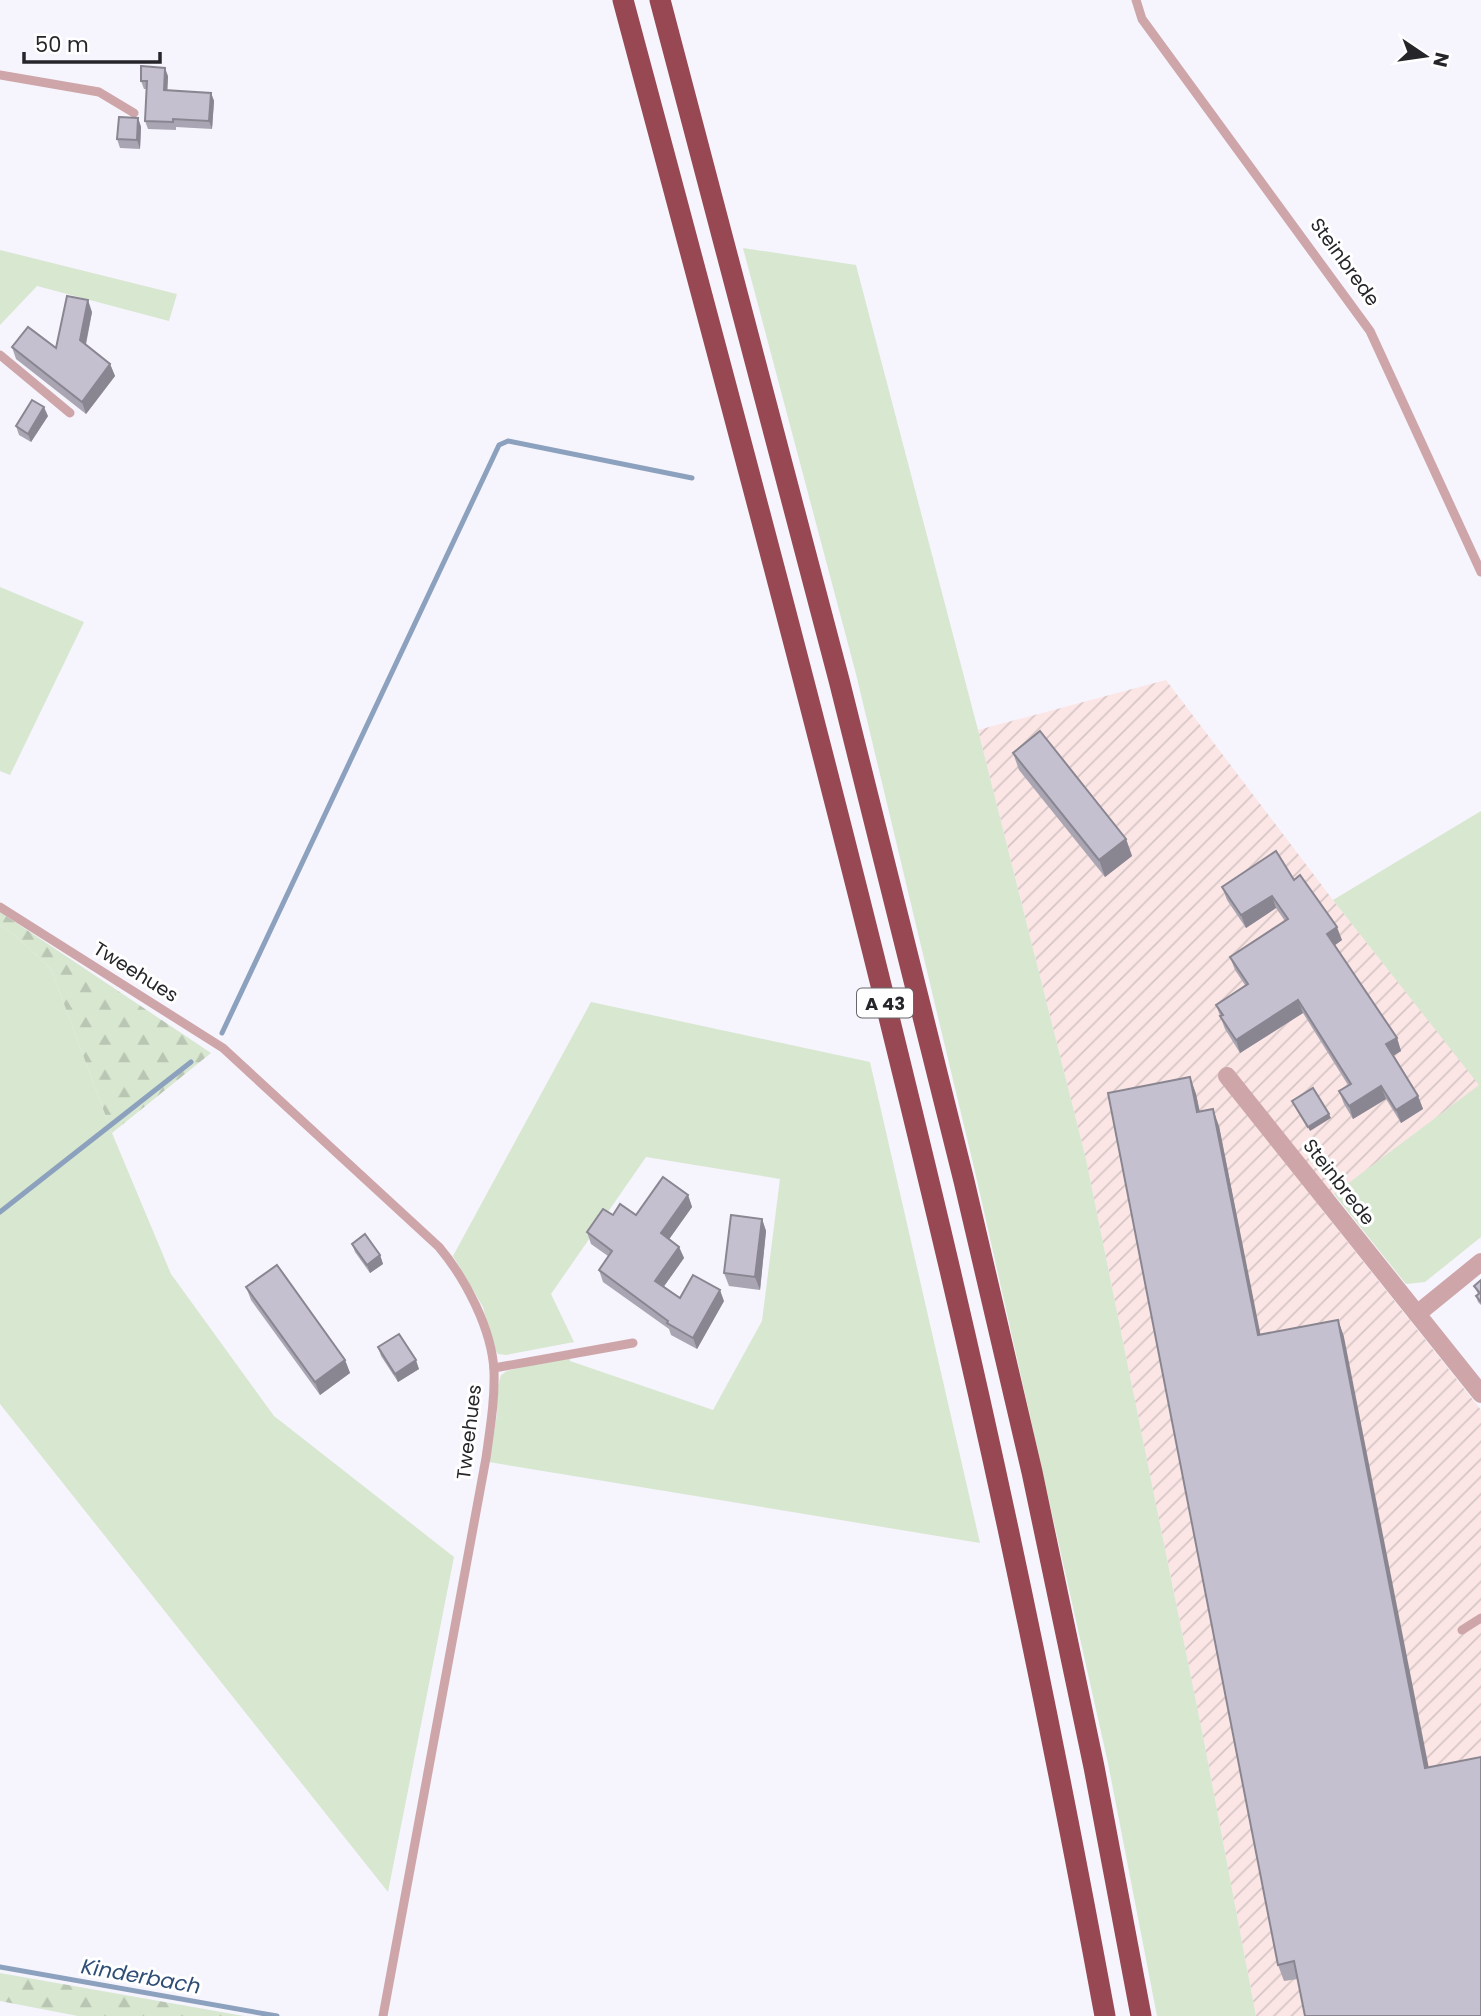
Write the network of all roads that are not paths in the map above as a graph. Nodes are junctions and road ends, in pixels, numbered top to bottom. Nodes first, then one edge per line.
1 (623, 0) edge
2 (660, 0) edge
3 (1136, 0) edge
4 (0, 75) edge
5 (134, 113) dead end
6 (0, 355) edge
7 (70, 413) dead end
8 (1481, 572) edge
9 (0, 907) edge
10 (1227, 1076) dead end
11 (1481, 1262) edge
12 (1417, 1314) junction
13 (634, 1343) dead end
14 (494, 1368) junction
15 (1481, 1394) edge
16 (1481, 1618) edge
17 (1462, 1630) dead end
18 (383, 2016) edge
19 (1105, 2016) edge
20 (1141, 2016) edge

1 - 19 highway, A 43
2 - 20 highway, A 43
3 - 8 lane, Steinbrede
4 - 5 lane
6 - 7 lane
9 - 14 lane, Tweehues
10 - 12 street, Steinbrede
11 - 12 street
12 - 15 street, Steinbrede
13 - 14 lane
14 - 18 lane, Tweehues
16 - 17 lane

